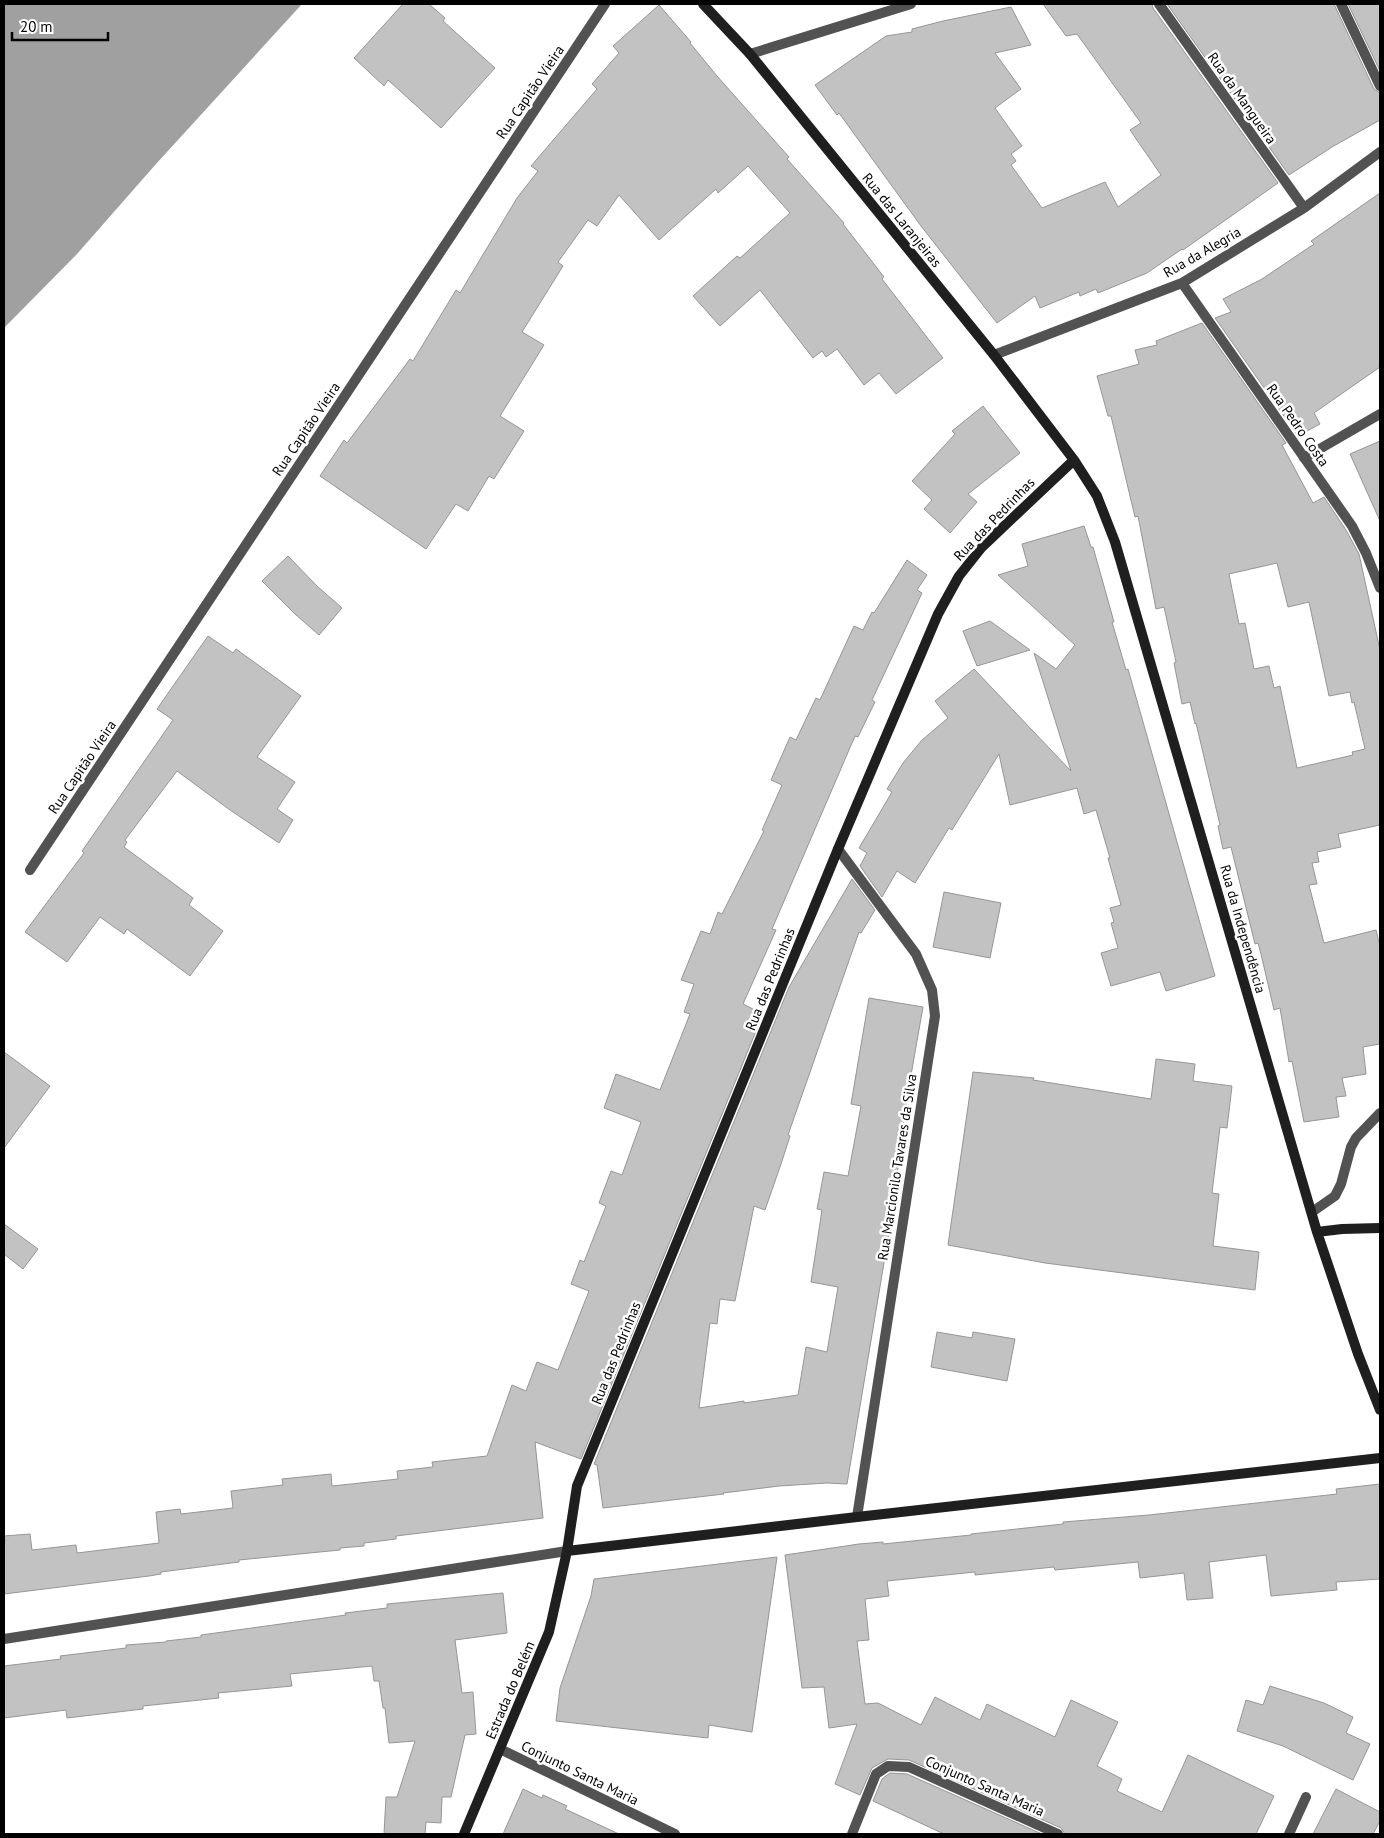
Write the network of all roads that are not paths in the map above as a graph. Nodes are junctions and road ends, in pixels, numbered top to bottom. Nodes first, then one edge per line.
1 (604, 4) edge
2 (702, 4) edge
3 (911, 4) edge
4 (1159, 4) edge
5 (1341, 4) edge
6 (750, 54) junction
7 (1380, 86) edge
8 (1380, 152) edge
9 (1304, 208) junction
10 (1182, 283) junction
11 (994, 355) junction
12 (1380, 414) edge
13 (1304, 458) junction
14 (1074, 460) junction
15 (1380, 588) edge
16 (838, 849) junction
17 (30, 870) dead end
18 (1380, 1113) edge
19 (1312, 1212) junction
20 (1380, 1228) edge
21 (1317, 1232) junction
22 (1380, 1410) edge
23 (1380, 1458) edge
24 (856, 1517) junction
25 (567, 1551) junction
26 (4, 1639) edge
27 (500, 1749) junction
28 (1306, 1797) dead end
29 (464, 1834) edge
30 (674, 1834) edge
31 (852, 1834) edge
32 (1058, 1834) edge
33 (1289, 1834) edge

1 - 17 street, Rua Capitão Vieira
2 - 6 street, Rua das Laranjeiras
3 - 6 street
4 - 9 street, Rua da Mangueira
5 - 7 street
6 - 11 street, Rua das Laranjeiras
8 - 9 street, Rua da Alegria
9 - 10 street, Rua da Alegria
10 - 11 street, Rua da Alegria
10 - 13 street, Rua Pedro Costa
11 - 14 street, Rua das Laranjeiras
12 - 13 street
13 - 15 street, Rua Pedro Costa
14 - 16 street, Rua das Pedrinhas
14 - 19 street, Rua da Independência
16 - 24 street, Rua Marcionilo Tavares da Silva
16 - 25 street, Rua das Pedrinhas
18 - 19 street
19 - 21 street, Rua da Independência
20 - 21 street
21 - 22 street, Rua da Independência
23 - 24 street
24 - 25 street
25 - 26 street
25 - 27 street, Estrada do Belém
27 - 29 street, Estrada do Belém
27 - 30 street, Conjunto Santa Maria
28 - 33 street
31 - 32 street, Conjunto Santa Maria

